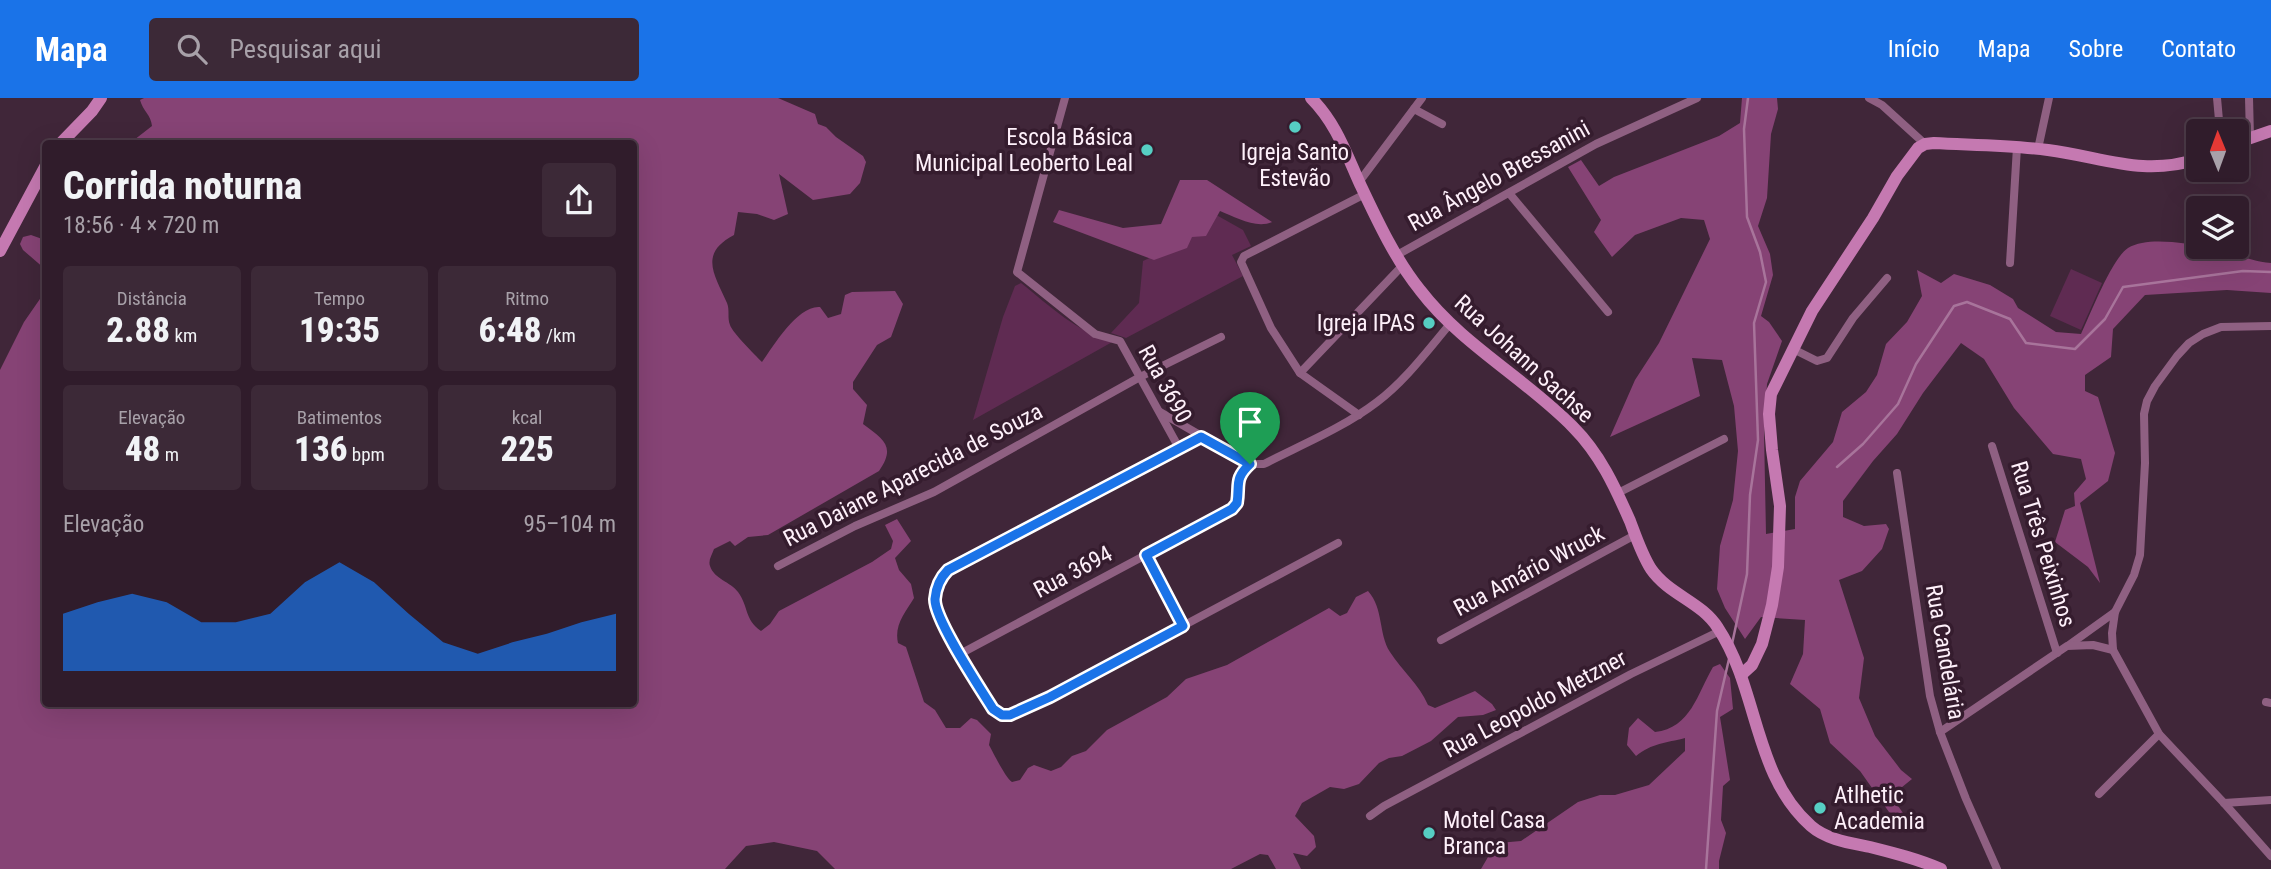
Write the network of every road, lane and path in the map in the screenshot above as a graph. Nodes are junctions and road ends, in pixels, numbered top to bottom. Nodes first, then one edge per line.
1 (101, 98) edge
2 (1065, 98) edge
3 (1311, 98) edge
4 (1422, 98) edge
5 (1697, 98) edge
6 (1869, 98) edge
7 (2049, 98) edge
8 (2217, 98) edge
9 (2249, 98) edge
10 (1413, 109) junction
11 (2219, 119) edge
12 (1442, 124) dead end
13 (2271, 131) edge
14 (2250, 137) joint
15 (64, 140) edge
16 (1925, 144) junction
17 (2017, 148) junction
18 (2038, 149) junction
19 (2186, 162) edge
20 (42, 170) edge
21 (1362, 188) junction
22 (1508, 193) junction
23 (6, 227) edge
24 (0, 251) edge
25 (1400, 260) junction
26 (2010, 263) dead end
27 (1887, 278) dead end
28 (1608, 312) dead end
29 (1450, 324) junction
30 (2271, 326) edge
31 (1221, 337) dead end
32 (1793, 349) junction
33 (1300, 373) junction
34 (1140, 377) junction
35 (1158, 411) junction
36 (1359, 415) junction
37 (1201, 437) junction
38 (1724, 439) dead end
39 (1992, 446) dead end
40 (1179, 449) junction
41 (1250, 464) junction
42 (1897, 473) dead end
43 (1618, 493) junction
44 (1635, 535) junction
45 (1338, 543) dead end
46 (1146, 555) junction
47 (778, 566) dead end
48 (2115, 612) junction
49 (1183, 626) junction
50 (1720, 631) junction
51 (1441, 640) dead end
52 (2067, 646) junction
53 (2113, 650) junction
54 (2057, 653) junction
55 (960, 654) junction
56 (1741, 675) junction
57 (1940, 732) junction
58 (2160, 734) junction
59 (2099, 794) dead end
60 (2271, 800) edge
61 (2224, 803) junction
62 (1370, 816) dead end
63 (2271, 856) edge
64 (1941, 869) edge
65 (1997, 869) edge

1 - 15 street
2 - 34 street, Rua 3690
3 - 21 street, Rua Johann Sachse
4 - 10 street
5 - 22 street, Rua Ângelo Bressanini
6 - 16 street
7 - 18 street
8 - 11 street
9 - 14 street
10 - 12 street
10 - 21 street
13 - 14 street
16 - 17 street
16 - 32 street
17 - 18 street
17 - 26 street
18 - 19 street
20 - 23 street
21 - 25 street, Rua Johann Sachse
21 - 33 street
22 - 25 street, Rua Ângelo Bressanini
22 - 28 street
23 - 24 street
25 - 29 street, Rua Johann Sachse
25 - 33 street, Rua Ângelo Bressanini
27 - 32 street
29 - 36 street
29 - 43 street, Rua Johann Sachse
30 - 48 street
31 - 34 street, Rua Daiane Aparecida de Souza
32 - 56 street
33 - 36 street
34 - 35 street, Rua 3690
34 - 47 street, Rua Daiane Aparecida de Souza
35 - 37 street
35 - 40 street, Rua 3690
36 - 41 street
37 - 40 street
37 - 41 street
38 - 43 street
39 - 54 street, Rua Três Peixinhos
40 - 55 street
41 - 46 street, Rua 3694
42 - 57 street, Rua Candelária
43 - 44 street, Rua Johann Sachse
44 - 50 street, Rua Johann Sachse
44 - 51 street, Rua Amário Wruck
45 - 49 street
46 - 49 street
46 - 55 street, Rua 3694
48 - 52 street
48 - 53 street
49 - 55 street
50 - 56 street, Rua Johann Sachse
50 - 62 street, Rua Leopoldo Metzner
52 - 53 street
52 - 54 street
53 - 58 street
54 - 57 street
56 - 64 street, Rua Johann Sachse
57 - 65 street, Rua Candelária
58 - 59 street
58 - 61 street
60 - 61 street
61 - 63 street

